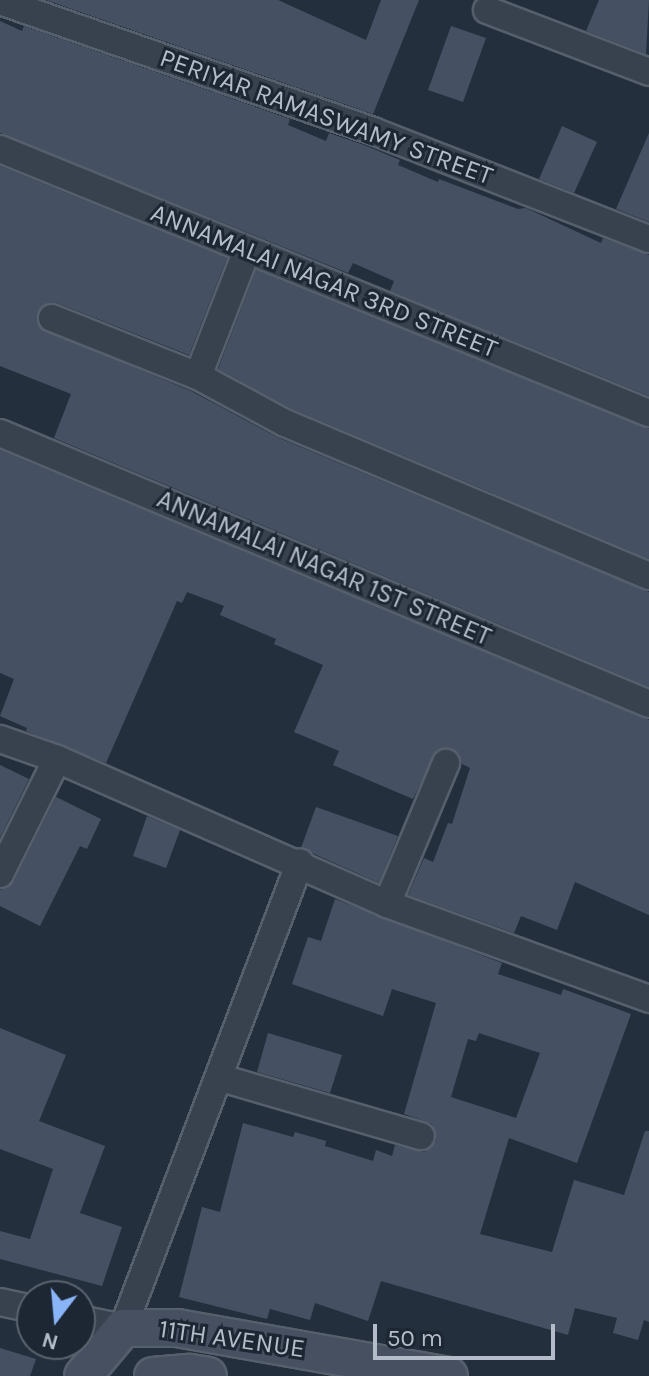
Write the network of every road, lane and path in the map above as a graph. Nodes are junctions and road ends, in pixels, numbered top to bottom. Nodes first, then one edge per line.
1 (0, 1) edge
2 (487, 10) dead end
3 (649, 72) edge
4 (0, 149) edge
5 (649, 239) edge
6 (247, 250) junction
7 (52, 318) dead end
8 (198, 376) junction
9 (649, 413) edge
10 (0, 433) edge
11 (649, 576) edge
12 (649, 704) edge
13 (0, 739) edge
14 (57, 759) junction
15 (446, 763) dead end
16 (300, 863) junction
17 (0, 874) edge
18 (387, 904) junction
19 (649, 999) edge
20 (221, 1078) junction
21 (421, 1136) dead end
22 (96, 1322) edge
23 (123, 1328) junction
24 (83, 1376) edge
25 (153, 1376) edge
26 (208, 1376) edge
27 (449, 1376) edge

1 - 5 street, PERIYAR RAMASWAMY STREET
2 - 3 street
4 - 6 street, ANNAMALAI NAGAR 3RD STREET
6 - 8 street
6 - 9 street, ANNAMALAI NAGAR 3RD STREET
7 - 8 street
8 - 11 street
10 - 12 street, ANNAMALAI NAGAR 1ST STREET
13 - 14 street
14 - 16 street
14 - 17 street
15 - 18 street
16 - 18 street
16 - 20 street
18 - 19 street
20 - 21 street
20 - 23 street
22 - 23 street
23 - 24 main road, 11TH AVENUE
23 - 27 main road, 11TH AVENUE
25 - 26 main road, 11TH AVENUE

